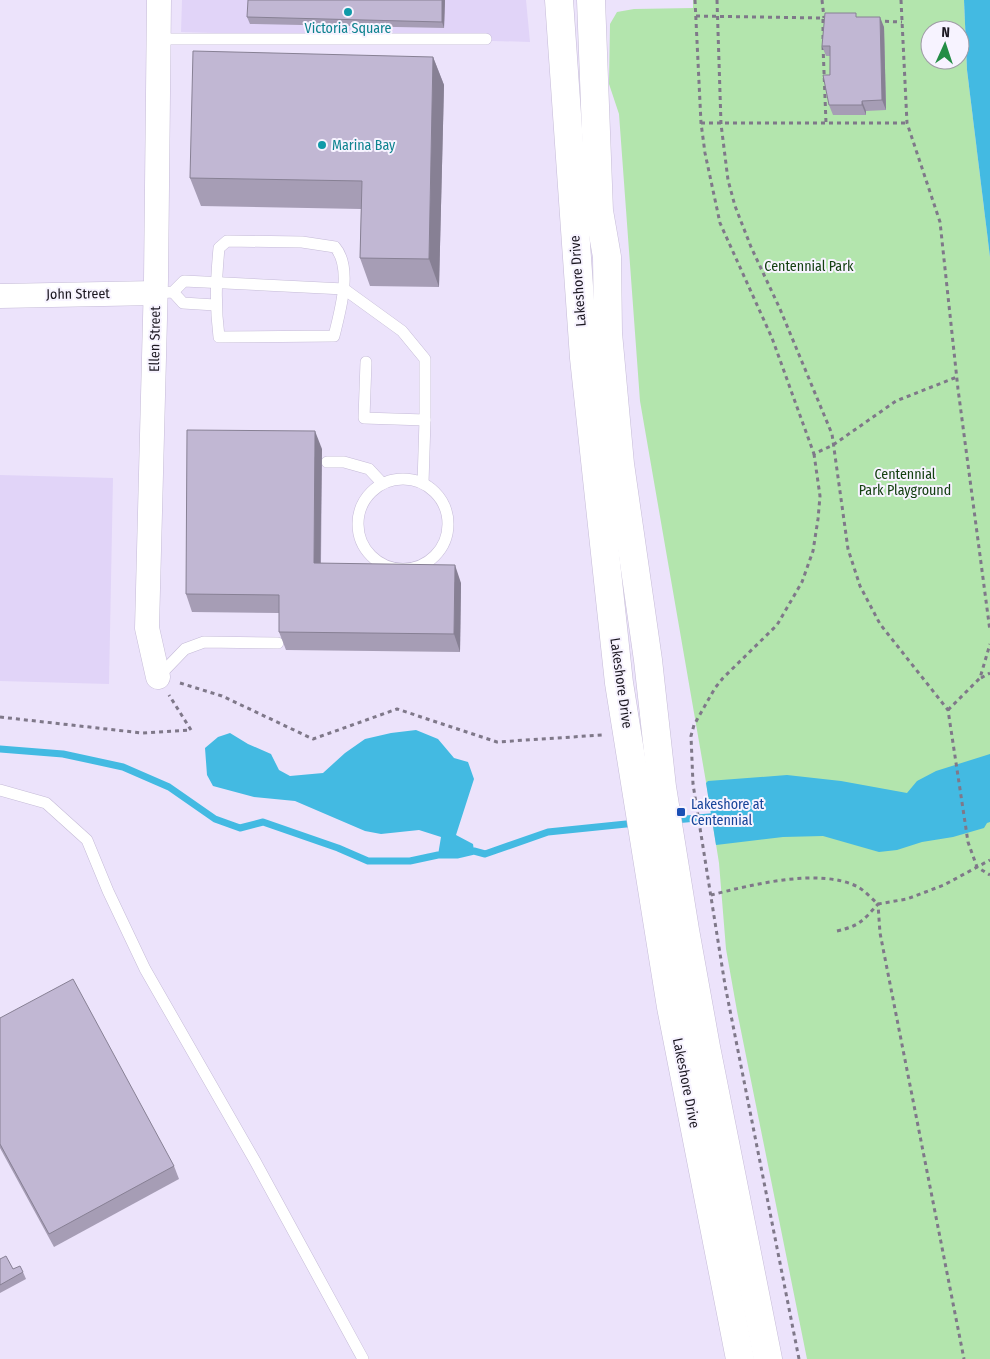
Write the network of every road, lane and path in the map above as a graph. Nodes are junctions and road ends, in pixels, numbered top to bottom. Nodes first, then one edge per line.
1 (159, 0) edge
2 (559, 0) edge
3 (591, 0) edge
4 (696, 0) edge
5 (717, 0) edge
6 (822, 0) edge
7 (901, 0) edge
8 (717, 15) junction
9 (696, 16) junction
10 (822, 18) junction
11 (832, 19) edge
12 (872, 20) edge
13 (902, 22) junction
14 (486, 39) dead end
15 (158, 40) junction
16 (702, 123) junction
17 (826, 123) junction
18 (907, 123) junction
19 (721, 124) junction
20 (216, 283) junction
21 (344, 289) junction
22 (164, 292) junction
23 (0, 296) edge
24 (216, 305) junction
25 (366, 362) dead end
26 (957, 377) junction
27 (425, 420) junction
28 (833, 445) junction
29 (814, 454) junction
30 (327, 462) dead end
31 (382, 483) junction
32 (423, 483) junction
33 (990, 630) edge
34 (278, 643) edge
35 (990, 644) edge
36 (990, 674) edge
37 (158, 677) junction
38 (980, 678) junction
39 (948, 710) junction
40 (0, 717) edge
41 (603, 735) dead end
42 (649, 789) junction
43 (0, 790) edge
44 (659, 849) junction
45 (990, 860) edge
46 (977, 867) junction
47 (990, 875) edge
48 (711, 895) junction
49 (878, 904) junction
50 (837, 931) dead end
51 (363, 1359) edge
52 (740, 1359) edge
53 (768, 1359) edge
54 (800, 1359) edge
55 (964, 1359) edge

1 - 15 street, Ellen Street
2 - 42 main road, Lakeshore Drive
3 - 42 main road
4 - 9 path
5 - 8 path
6 - 10 path
7 - 13 path
8 - 9 path
8 - 10 path
8 - 19 path
9 - 16 path
10 - 11 path
10 - 17 path
12 - 13 path
13 - 18 path
14 - 15 lane
15 - 22 street, Ellen Street
16 - 19 path
16 - 29 path
17 - 18 path
17 - 19 path
18 - 26 path
19 - 28 path
20 - 21 lane
20 - 21 lane
20 - 22 lane
20 - 24 lane
21 - 24 lane
21 - 27 lane
22 - 23 street, John Street
22 - 24 lane
22 - 37 street, Ellen Street
25 - 27 lane
26 - 28 path
26 - 33 path
27 - 32 lane
28 - 29 path
28 - 39 path
29 - 48 path
30 - 31 lane
31 - 32 lane
31 - 32 lane
34 - 37 lane
35 - 38 path
36 - 38 path
37 - 40 path
37 - 41 path
38 - 39 path
39 - 46 path
42 - 44 main road, Lakeshore Drive
43 - 51 lane
44 - 52 main road, Lakeshore Drive
44 - 53 main road
45 - 46 path
46 - 47 path
46 - 49 path
48 - 49 path
48 - 54 path
49 - 50 path
49 - 55 path

